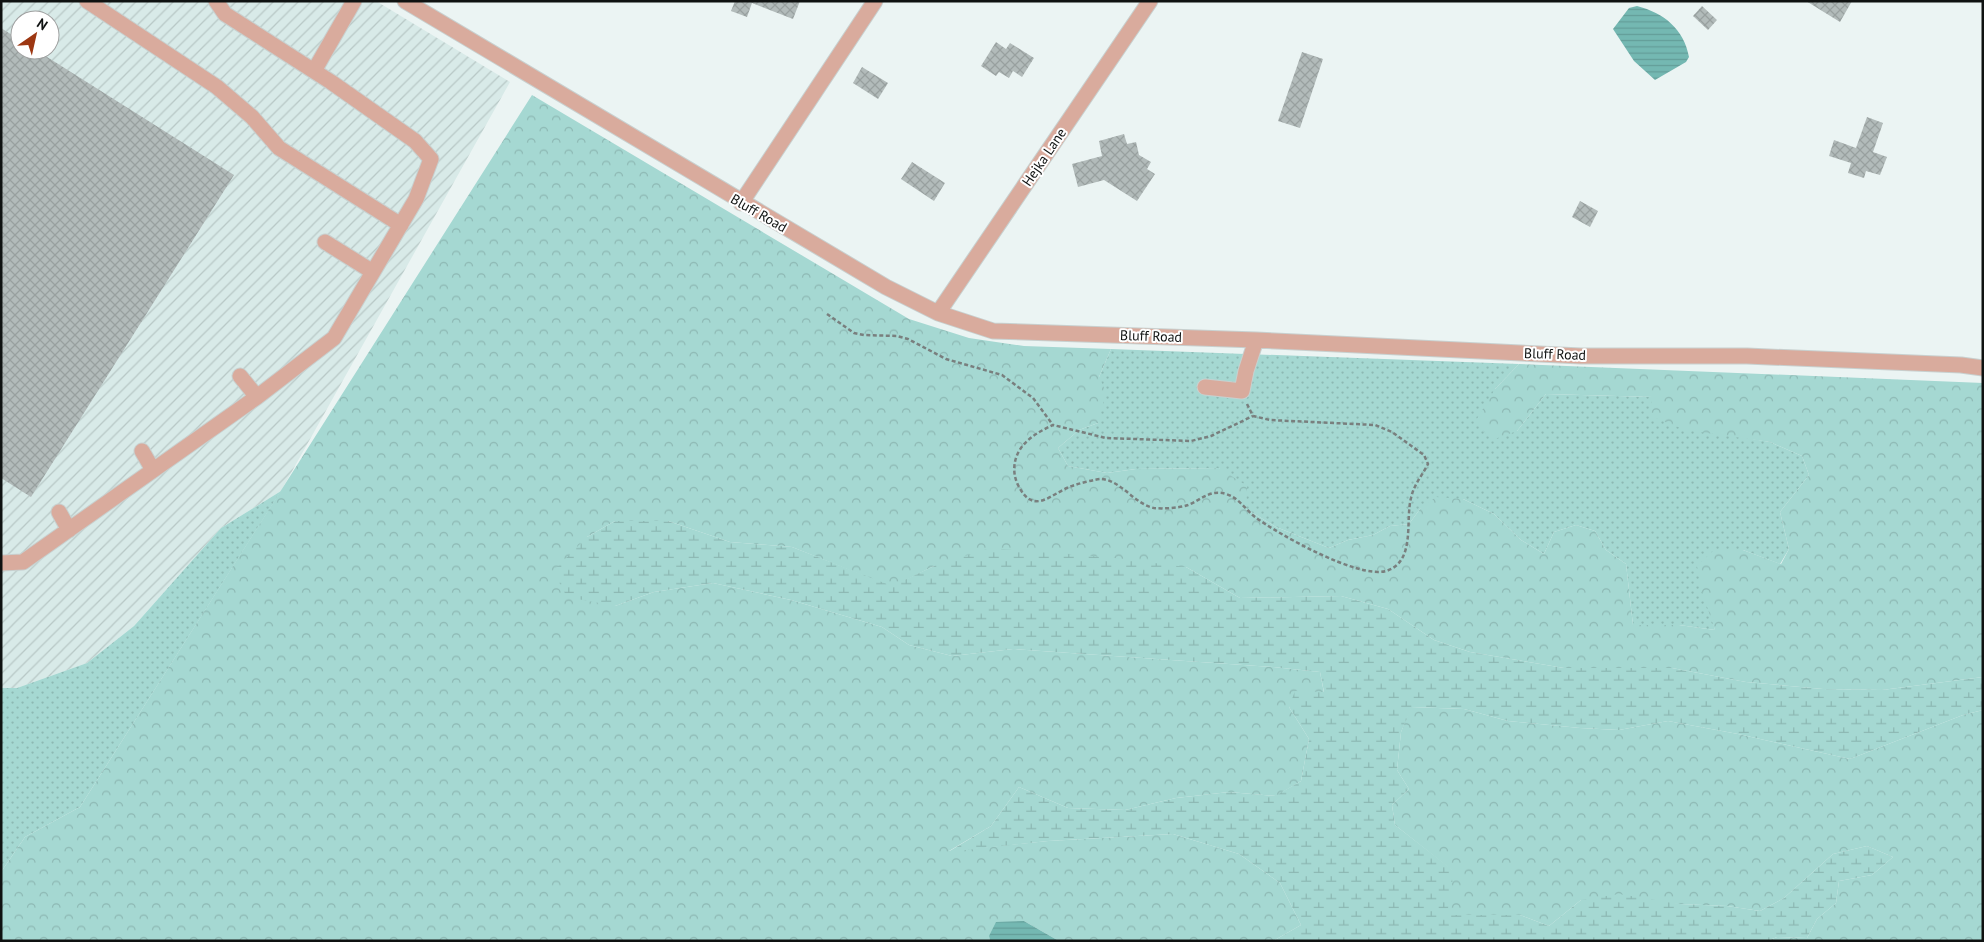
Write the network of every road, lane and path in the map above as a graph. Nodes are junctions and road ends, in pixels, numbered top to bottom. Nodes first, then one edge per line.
1 (87, 1) edge
2 (216, 1) edge
3 (354, 1) edge
4 (405, 1) edge
5 (874, 1) edge
6 (1150, 1) edge
7 (314, 71) junction
8 (741, 203) junction
9 (401, 225) junction
10 (326, 242) dead end
11 (373, 272) junction
12 (938, 313) junction
13 (827, 314) dead end
14 (1256, 340) junction
15 (1983, 368) edge
16 (240, 376) dead end
17 (1205, 387) dead end
18 (1242, 391) junction
19 (257, 397) junction
20 (1252, 416) junction
21 (1053, 425) junction
22 (142, 451) dead end
23 (153, 470) junction
24 (59, 512) dead end
25 (69, 530) junction
26 (1, 562) edge

1 - 9 street
2 - 7 street
3 - 7 street
4 - 8 street, Bluff Road
5 - 8 street
6 - 12 street, Hejka Lane
7 - 9 street
8 - 12 street, Bluff Road
9 - 11 street
10 - 11 street
11 - 19 street
12 - 14 street, Bluff Road
13 - 21 path
14 - 15 street, Bluff Road
14 - 18 street
16 - 19 street
17 - 18 street
18 - 20 path
19 - 23 street
20 - 21 path
20 - 21 path
22 - 23 street
23 - 25 street
24 - 25 street
25 - 26 street

